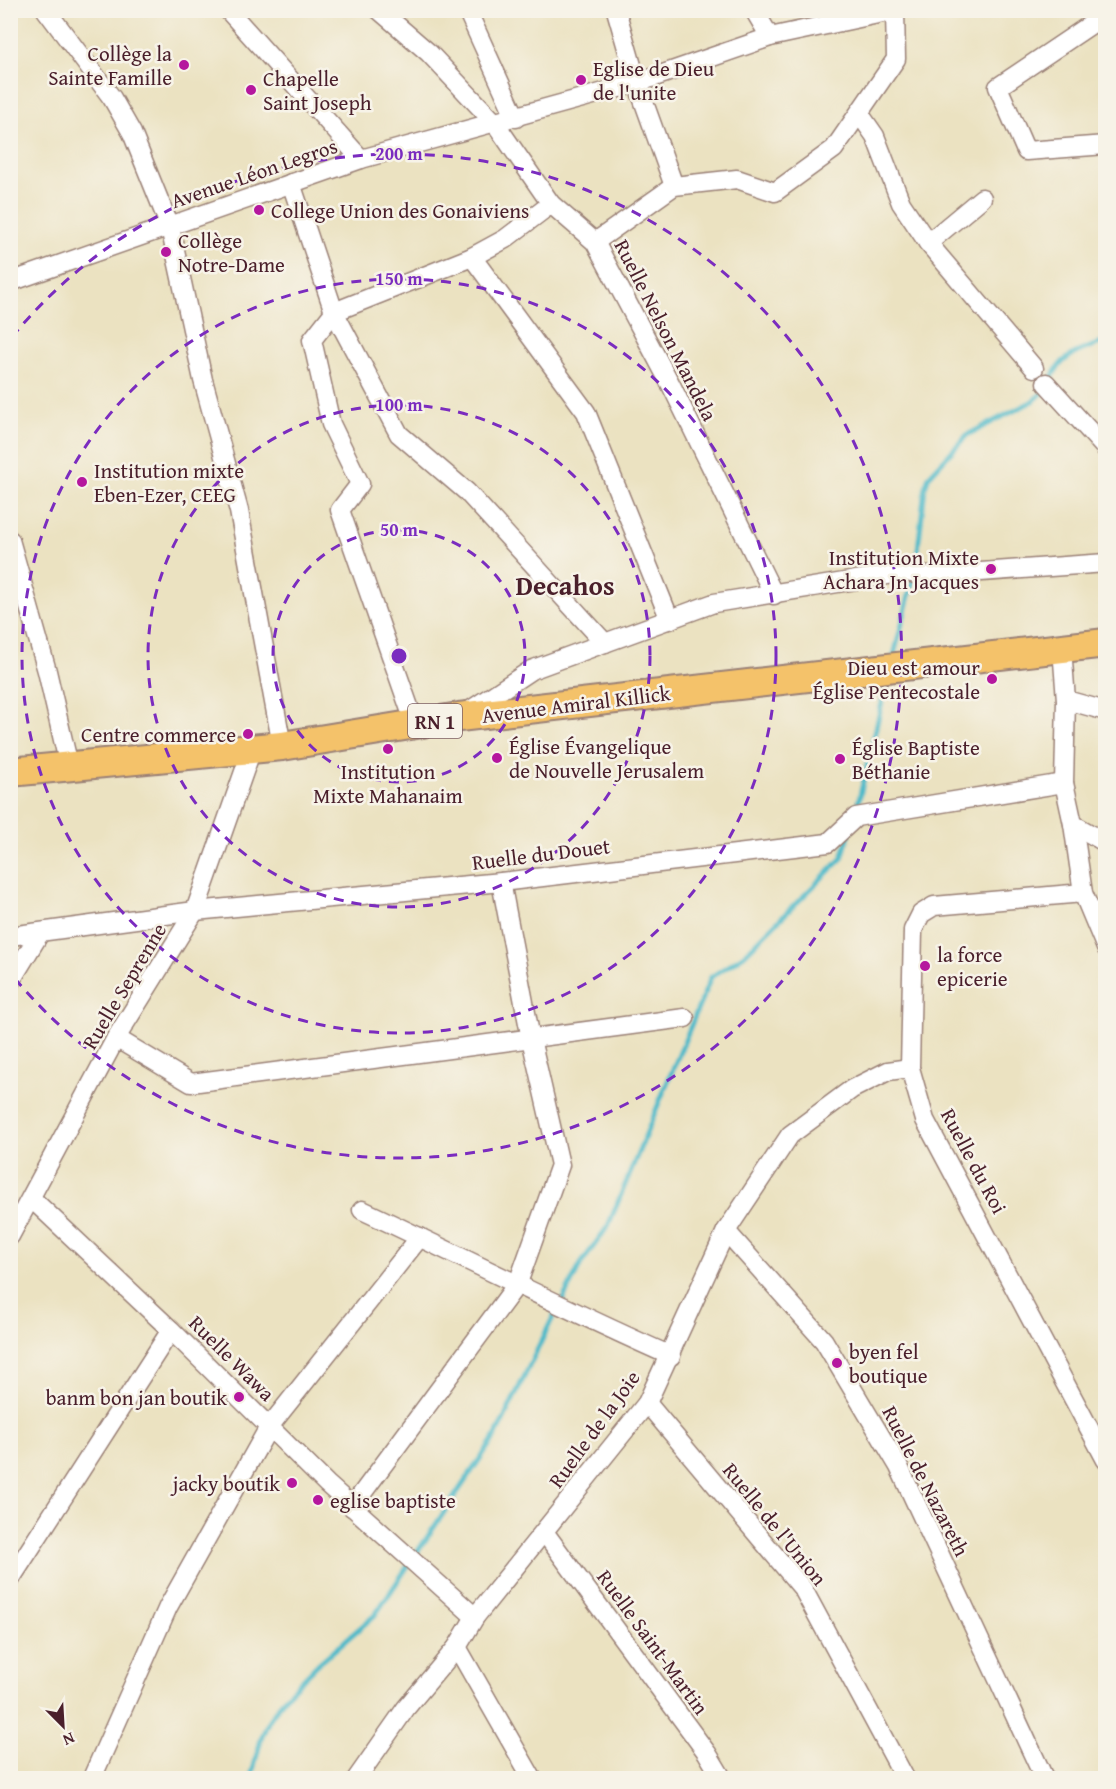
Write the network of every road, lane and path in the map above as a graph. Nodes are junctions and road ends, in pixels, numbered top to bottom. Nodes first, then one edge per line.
1 (46, 10) edge
2 (228, 10) edge
3 (379, 10) edge
4 (467, 10) edge
5 (616, 10) edge
6 (754, 10) edge
7 (1100, 10) edge
8 (896, 11) edge
9 (770, 37) junction
10 (637, 83) junction
11 (859, 113) junction
12 (516, 118) junction
13 (495, 123) junction
14 (1106, 145) edge
15 (361, 159) junction
16 (291, 183) junction
17 (674, 186) junction
18 (982, 198) dead end
19 (550, 204) junction
20 (170, 227) junction
21 (596, 242) junction
22 (928, 243) junction
23 (472, 257) junction
24 (10, 282) edge
25 (334, 312) junction
26 (1034, 368) dead end
27 (1046, 383) dead end
28 (1106, 449) edge
29 (10, 540) edge
30 (1106, 563) edge
31 (774, 595) junction
32 (670, 620) junction
33 (604, 643) junction
34 (1106, 643) edge
35 (1062, 648) junction
36 (1066, 700) junction
37 (1106, 711) edge
38 (459, 717) junction
39 (414, 724) junction
40 (282, 746) junction
41 (252, 749) junction
42 (69, 766) junction
43 (10, 772) edge
44 (1064, 783) junction
45 (1074, 824) junction
46 (1106, 843) edge
47 (501, 882) junction
48 (1083, 893) junction
49 (195, 911) junction
50 (40, 933) junction
51 (10, 936) edge
52 (1106, 948) edge
53 (10, 982) edge
54 (685, 1018) dead end
55 (116, 1038) junction
56 (531, 1039) junction
57 (910, 1068) junction
58 (32, 1199) junction
59 (362, 1210) dead end
60 (726, 1231) junction
61 (10, 1236) edge
62 (420, 1237) junction
63 (518, 1283) junction
64 (171, 1330) junction
65 (671, 1356) junction
66 (647, 1403) junction
67 (269, 1427) junction
68 (1106, 1460) edge
69 (352, 1507) junction
70 (545, 1533) junction
71 (10, 1580) edge
72 (475, 1617) junction
73 (457, 1647) junction
74 (92, 1779) edge
75 (357, 1779) edge
76 (532, 1779) edge
77 (722, 1779) edge
78 (905, 1779) edge
79 (1044, 1779) edge

1 - 20 street
2 - 15 street
3 - 13 street, Ruelle Nelson Mandela
4 - 12 street
5 - 10 street
6 - 9 street
7 - 14 street
8 - 9 street, Avenue Léon Legros
8 - 11 street
9 - 10 street, Avenue Léon Legros
10 - 12 street, Avenue Léon Legros
10 - 17 street
11 - 17 street
11 - 22 street
12 - 13 street, Avenue Léon Legros
13 - 15 street, Avenue Léon Legros
13 - 19 street, Ruelle Nelson Mandela
15 - 16 street, Avenue Léon Legros
16 - 20 street, Avenue Léon Legros
16 - 25 street
17 - 21 street
18 - 22 street
19 - 21 street, Ruelle Nelson Mandela
19 - 23 street
20 - 24 street, Avenue Léon Legros
20 - 40 street
21 - 31 street, Ruelle Nelson Mandela
22 - 26 street
23 - 25 street
23 - 32 street
25 - 33 street
25 - 39 street
27 - 28 street
29 - 42 street
30 - 31 street
31 - 32 street
32 - 33 street
33 - 38 street
34 - 35 main road, Avenue Amiral Killick / RN 1
35 - 36 street
35 - 38 main road, Avenue Amiral Killick / RN 1
36 - 37 street
36 - 44 street
38 - 39 main road, Avenue Amiral Killick / RN 1
39 - 40 main road, Avenue Amiral Killick / RN 1
40 - 41 main road, Avenue Amiral Killick / RN 1
41 - 42 main road, Avenue Amiral Killick / RN 1
41 - 49 street, Ruelle Seprenne
42 - 43 main road, Avenue Amiral Killick / RN 1
44 - 45 street
44 - 47 street, Ruelle du Douet
45 - 46 street
45 - 48 street
47 - 49 street, Ruelle du Douet
47 - 56 street
48 - 52 street
48 - 57 street, Ruelle du Roi
49 - 50 street, Ruelle du Douet
49 - 55 street, Ruelle Seprenne
50 - 51 street, Ruelle du Douet
50 - 53 street
54 - 56 street
55 - 56 street
55 - 58 street, Ruelle Seprenne
56 - 63 street
57 - 60 street, Ruelle de la Joie
57 - 68 street, Ruelle du Roi
58 - 61 street, Ruelle Seprenne
58 - 64 street, Ruelle Wawa
59 - 62 street
60 - 65 street, Ruelle de la Joie
60 - 79 street, Ruelle de Nazareth
62 - 63 street
62 - 67 street
63 - 65 street
63 - 69 street
64 - 67 street, Ruelle Wawa
64 - 71 street
65 - 66 street, Ruelle de la Joie
66 - 70 street, Ruelle de la Joie
66 - 78 street, Ruelle de l'Union
67 - 69 street, Ruelle Wawa
67 - 74 street
69 - 72 street, Ruelle Wawa
70 - 72 street, Ruelle de la Joie
70 - 77 street, Ruelle Saint-Martin
72 - 73 street, Ruelle de la Joie
73 - 75 street, Ruelle de la Joie
73 - 76 street

